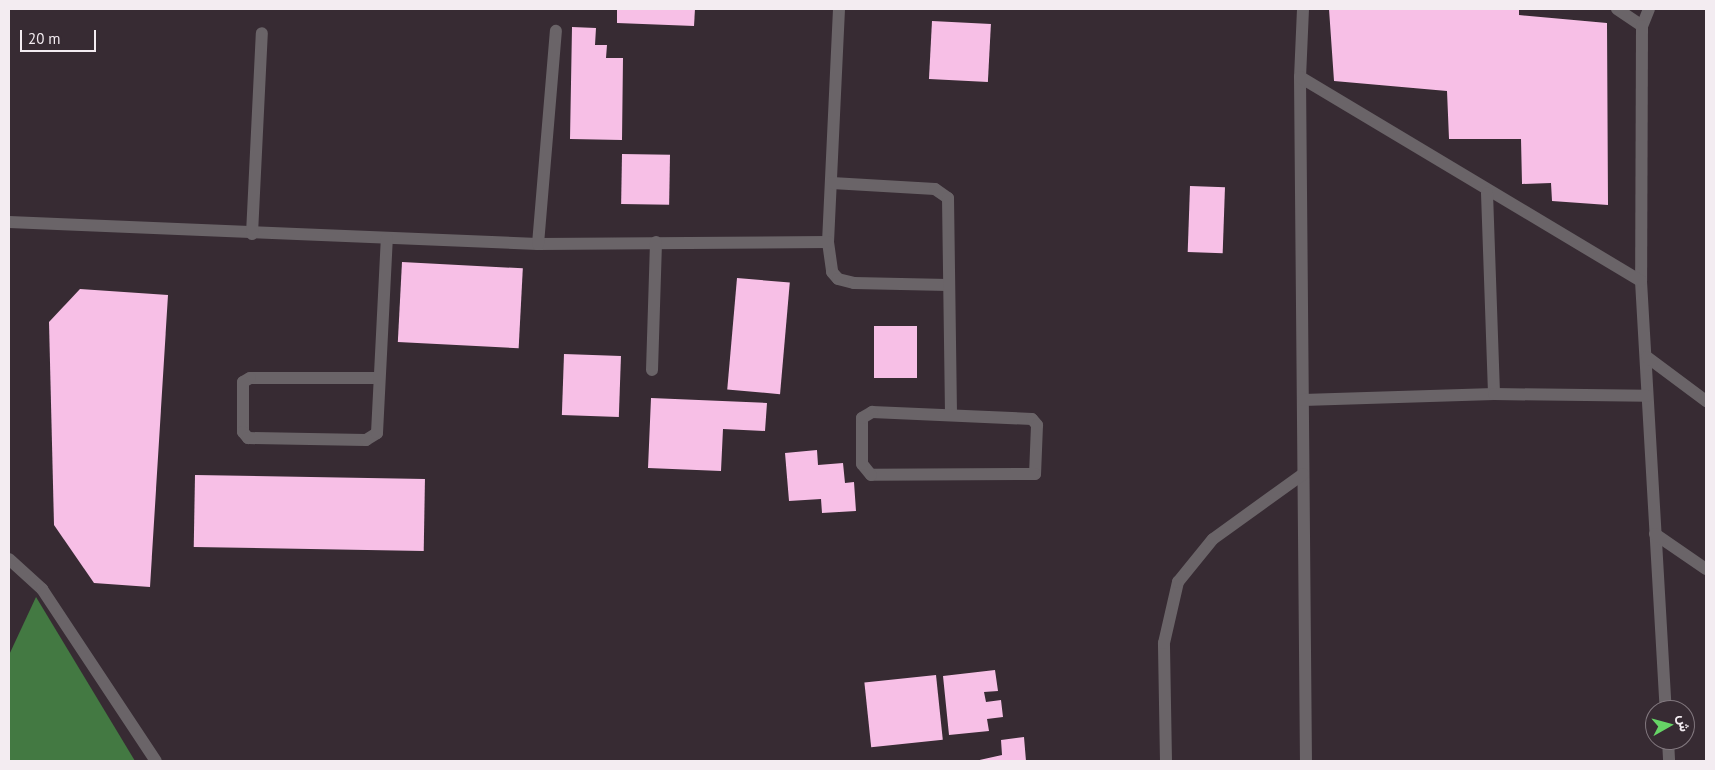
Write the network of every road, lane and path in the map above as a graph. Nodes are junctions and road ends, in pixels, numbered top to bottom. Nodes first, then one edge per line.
1 (839, 9) edge
2 (1303, 9) edge
3 (1617, 9) edge
4 (1649, 9) edge
5 (1642, 26) junction
6 (556, 31) dead end
7 (262, 33) dead end
8 (1300, 77) junction
9 (832, 183) junction
10 (1487, 193) junction
11 (9, 222) edge
12 (252, 234) junction
13 (387, 238) junction
14 (656, 242) junction
15 (828, 242) junction
16 (538, 244) junction
17 (1641, 281) junction
18 (948, 285) junction
19 (1647, 357) junction
20 (652, 370) dead end
21 (378, 378) junction
22 (1494, 394) junction
23 (1647, 396) junction
24 (1303, 400) junction
25 (1706, 401) edge
26 (951, 414) junction
27 (1303, 474) junction
28 (1655, 534) junction
29 (9, 559) edge
30 (1706, 569) edge
31 (1665, 700) edge
32 (156, 761) edge
33 (1166, 761) edge
34 (1306, 761) edge

1 - 9 street
2 - 8 street
3 - 5 street
4 - 5 street
5 - 17 street
6 - 16 street
7 - 12 street
8 - 10 street
8 - 24 street
9 - 15 street
9 - 18 street
10 - 17 street
10 - 22 street
11 - 12 street
12 - 13 street
13 - 16 street
13 - 21 street
14 - 15 street
14 - 16 street
14 - 20 street
15 - 18 street
17 - 19 street
18 - 26 street
19 - 23 street
19 - 25 street
21 - 21 street
22 - 23 street
22 - 24 street
23 - 28 street
24 - 27 street
26 - 26 street
27 - 33 street
27 - 34 street
28 - 30 street
28 - 31 street
29 - 32 street

